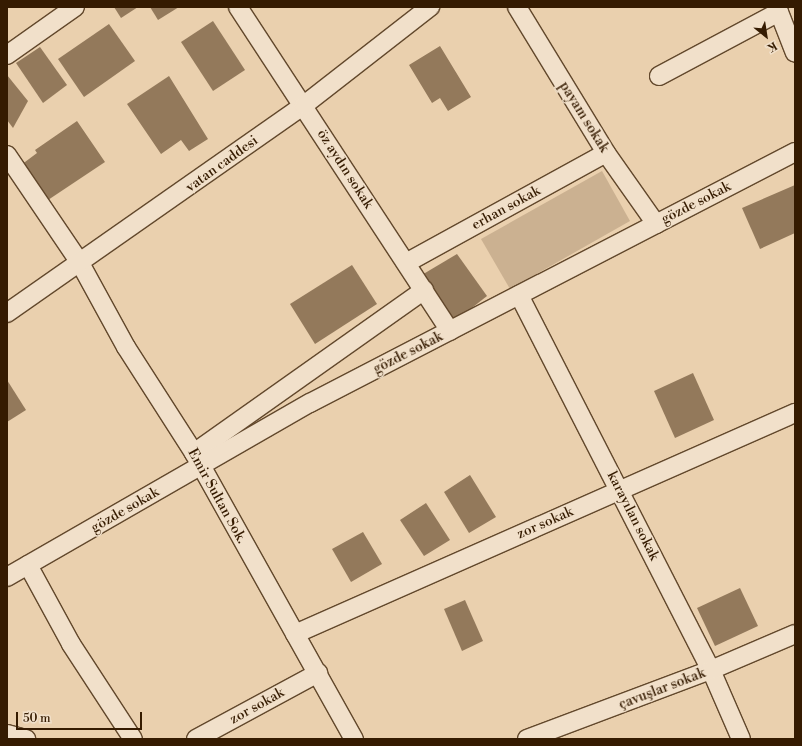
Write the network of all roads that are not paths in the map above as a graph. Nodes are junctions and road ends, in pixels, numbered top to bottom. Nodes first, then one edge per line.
1 (75, 7) edge
2 (238, 7) edge
3 (430, 7) edge
4 (517, 7) edge
5 (778, 10) edge
6 (795, 53) edge
7 (7, 55) edge
8 (659, 76) dead end
9 (304, 105) junction
10 (795, 152) edge
11 (606, 153) junction
12 (7, 155) edge
13 (656, 224) junction
14 (77, 259) junction
15 (406, 263) junction
16 (424, 290) junction
17 (519, 295) junction
18 (7, 313) edge
19 (450, 331) junction
20 (795, 413) edge
21 (197, 460) junction
22 (620, 490) junction
23 (28, 565) junction
24 (7, 577) edge
25 (295, 634) junction
26 (791, 640) edge
27 (711, 670) junction
28 (318, 673) junction
29 (7, 734) edge
30 (26, 739) edge
31 (133, 739) edge
32 (196, 739) edge
33 (354, 739) edge
34 (527, 739) edge
35 (741, 739) edge

1 - 7 street
2 - 9 street, öz aydın sokak
3 - 9 street, vatan caddesi
4 - 11 street, payam sokak
5 - 6 street
5 - 8 street
9 - 14 street, vatan caddesi
9 - 15 street, öz aydın sokak
10 - 13 street, gözde sokak
11 - 13 street, payam sokak
11 - 15 street, erhan sokak
12 - 14 street, Emir Sultan Sok.
13 - 17 street, gözde sokak
14 - 18 street, vatan caddesi
14 - 21 street, Emir Sultan Sok.
15 - 16 street, öz aydın sokak
16 - 19 street, öz aydın sokak
16 - 21 street, gözde sokak
17 - 19 street, gözde sokak
17 - 22 street, karayılan sokak
19 - 21 street, gözde sokak
20 - 22 street, zor sokak
21 - 23 street, gözde sokak
21 - 25 street, Emir Sultan Sok.
22 - 25 street, zor sokak
22 - 27 street, karayılan sokak
23 - 24 street, gözde sokak
23 - 31 street
25 - 28 street, Emir Sultan Sok.
26 - 27 street, çavuşlar sokak
27 - 34 street, çavuşlar sokak
27 - 35 street, karayılan sokak
28 - 32 street, zor sokak
28 - 33 street, Emir Sultan Sok.
29 - 30 street

